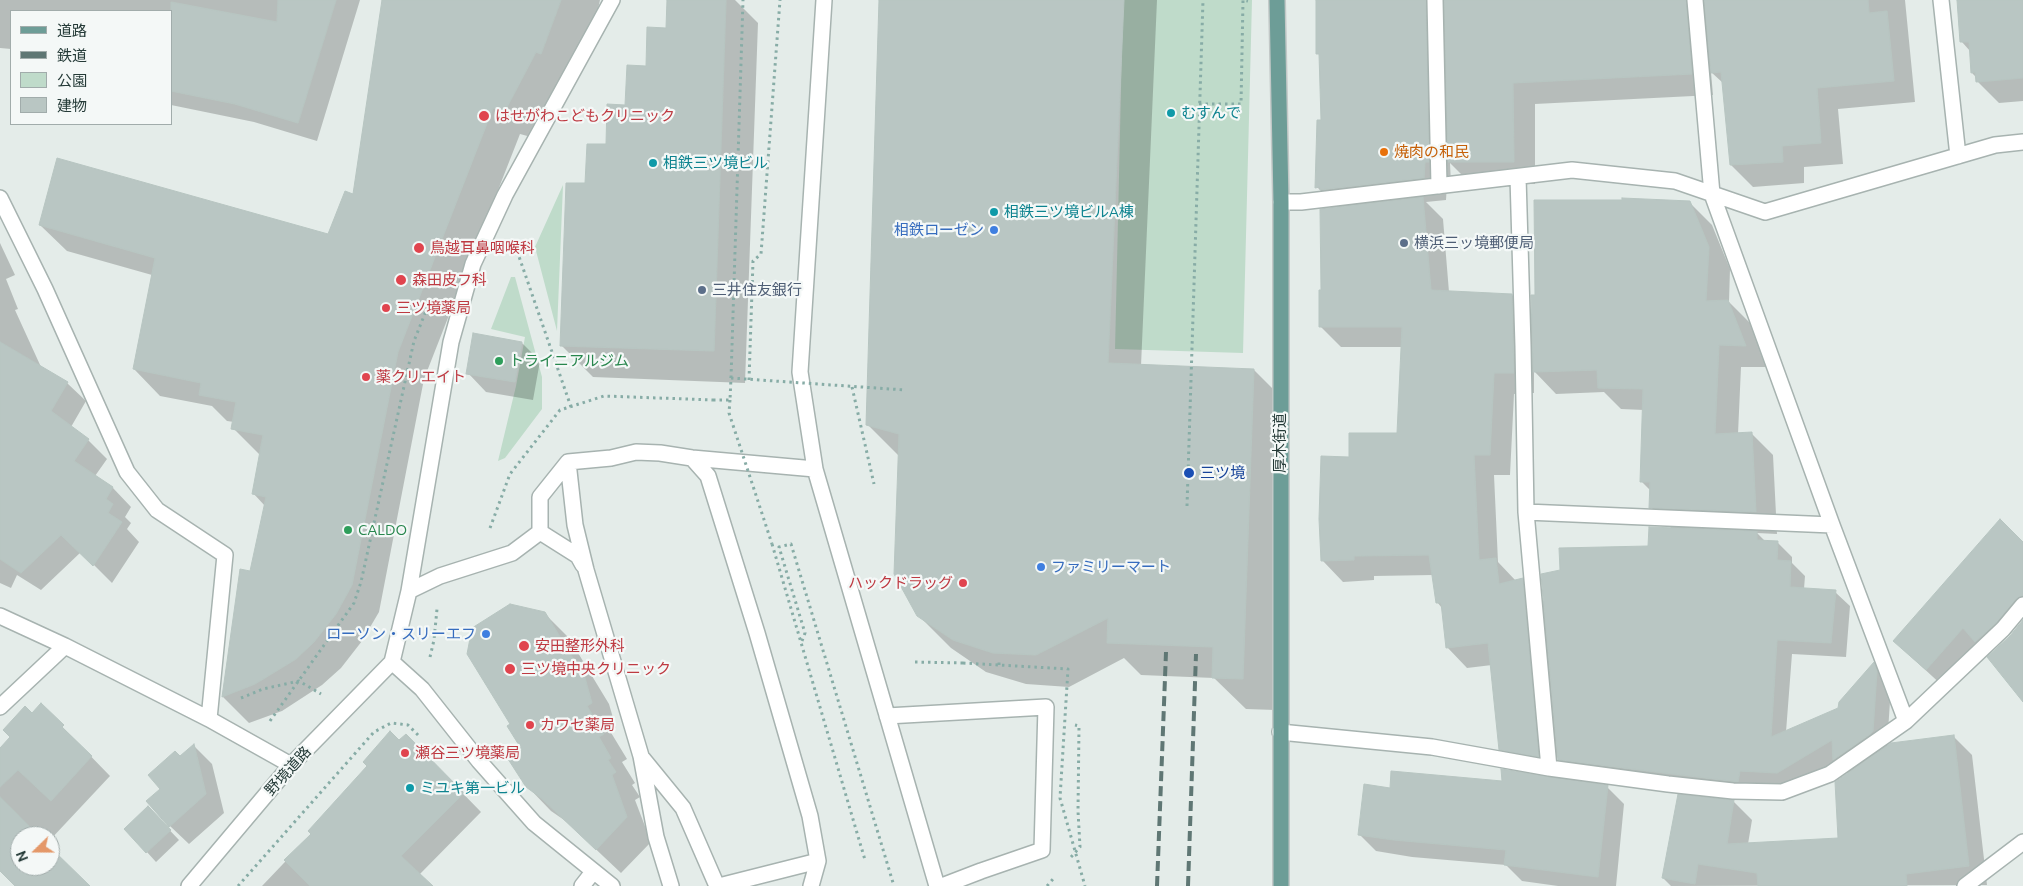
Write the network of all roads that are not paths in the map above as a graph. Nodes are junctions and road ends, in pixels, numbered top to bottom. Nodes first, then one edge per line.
1 (612, 0) edge
2 (824, 0) edge
3 (1278, 0) edge
4 (1434, 0) edge
5 (1695, 0) edge
6 (1941, 0) edge
7 (2023, 142) edge
8 (1958, 156) junction
9 (1518, 177) junction
10 (1439, 186) junction
11 (1712, 194) junction
12 (0, 198) edge
13 (1281, 202) junction
14 (692, 458) junction
15 (568, 462) junction
16 (815, 469) junction
17 (1526, 512) junction
18 (1832, 525) junction
19 (540, 532) junction
20 (586, 570) junction
21 (409, 591) junction
22 (2023, 605) edge
23 (0, 616) edge
24 (65, 646) junction
25 (392, 662) junction
26 (0, 707) edge
27 (887, 716) junction
28 (209, 719) junction
29 (1906, 721) junction
30 (1280, 732) junction
31 (641, 756) junction
32 (292, 765) junction
33 (1549, 768) junction
34 (2023, 842) edge
35 (818, 861) junction
36 (594, 872) junction
37 (189, 886) edge
38 (582, 886) edge
39 (612, 886) edge
40 (671, 886) edge
41 (718, 886) edge
42 (812, 886) edge
43 (937, 886) edge
44 (942, 886) edge
45 (1281, 886) edge
46 (1965, 886) edge

1 - 21 street
2 - 16 street
3 - 13 main road, 厚木街道
4 - 10 street
5 - 11 street
6 - 8 street
7 - 8 street
8 - 11 street
9 - 10 street
9 - 11 street
9 - 17 street
10 - 13 street
11 - 18 street
12 - 28 street
13 - 30 main road, 厚木街道
14 - 15 street
14 - 16 street
14 - 35 street
15 - 19 street
15 - 20 street
16 - 27 street
17 - 18 street
17 - 33 street
18 - 29 street
19 - 20 street
19 - 21 street
20 - 31 street
21 - 25 street
22 - 29 street
23 - 24 street
24 - 26 street
24 - 28 street
25 - 32 street, 野境道路
25 - 36 street
27 - 43 street
27 - 44 street
28 - 32 street
29 - 33 street
30 - 33 street
30 - 45 main road, 厚木街道
31 - 40 street
31 - 41 street
32 - 37 street, 野境道路
34 - 46 street
35 - 41 street
35 - 42 street
36 - 38 street
36 - 39 street

